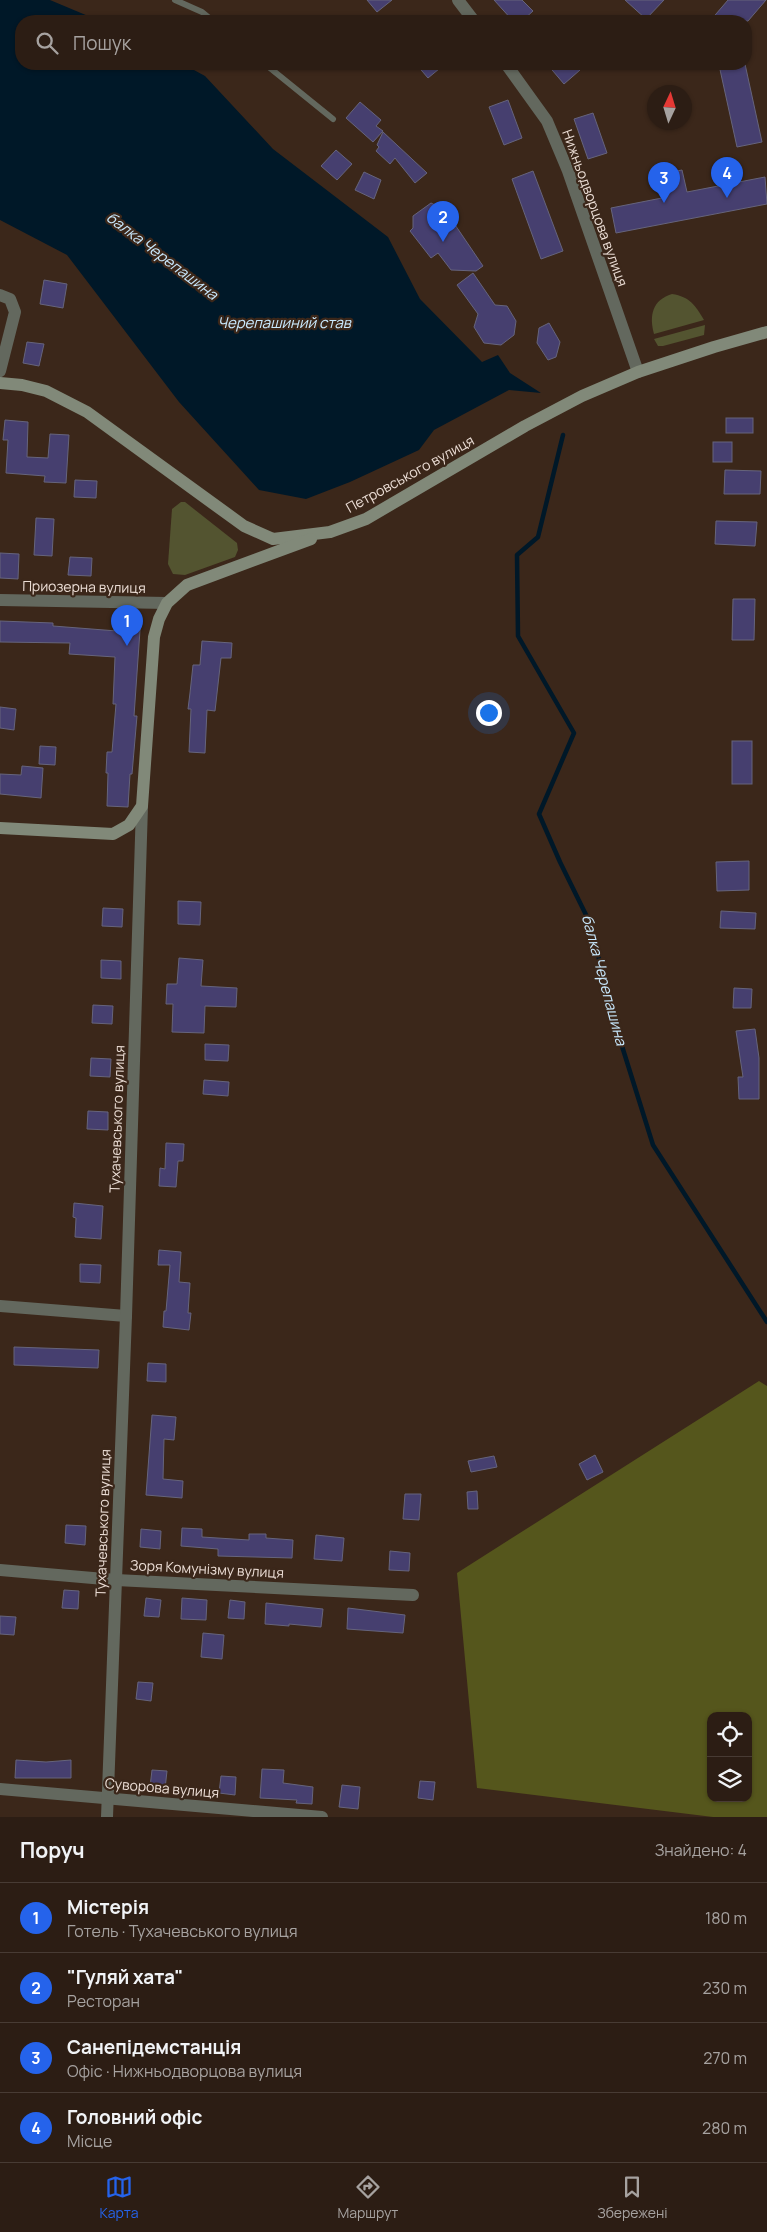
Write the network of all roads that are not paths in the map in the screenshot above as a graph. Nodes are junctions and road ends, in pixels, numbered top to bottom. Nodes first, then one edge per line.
1 (175, 0) edge
2 (458, 0) edge
3 (206, 15) edge
4 (469, 15) edge
5 (273, 70) edge
6 (510, 70) edge
7 (333, 118) dead end
8 (0, 295) edge
9 (767, 332) edge
10 (0, 371) edge
11 (638, 372) junction
12 (0, 383) edge
13 (330, 532) junction
14 (0, 600) edge
15 (168, 603) junction
16 (142, 806) junction
17 (0, 828) edge
18 (0, 1306) edge
19 (126, 1316) junction
20 (0, 1570) edge
21 (116, 1580) junction
22 (413, 1595) dead end
23 (0, 1789) edge
24 (107, 1799) junction
25 (107, 1817) edge
26 (322, 1817) edge

1 - 3 lane
2 - 4 street
5 - 7 lane
6 - 11 street, Нижньодворцова вулиця
8 - 10 street
9 - 11 main road, Петровського вулиця
11 - 13 main road, Петровського вулиця
12 - 13 main road, Петровського вулиця
13 - 15 main road, Тухачевського вулиця
14 - 15 street, Приозерна вулиця
15 - 16 main road, Тухачевського вулиця
16 - 17 main road
16 - 19 street, Тухачевського вулиця
18 - 19 street
19 - 21 street, Тухачевського вулиця
20 - 21 street, Зоря Комунізму вулиця
21 - 22 street, Зоря Комунізму вулиця
21 - 24 street, Тухачевського вулиця
23 - 24 street, Суворова вулиця
24 - 25 street, Тухачевського вулиця
24 - 26 street, Суворова вулиця

